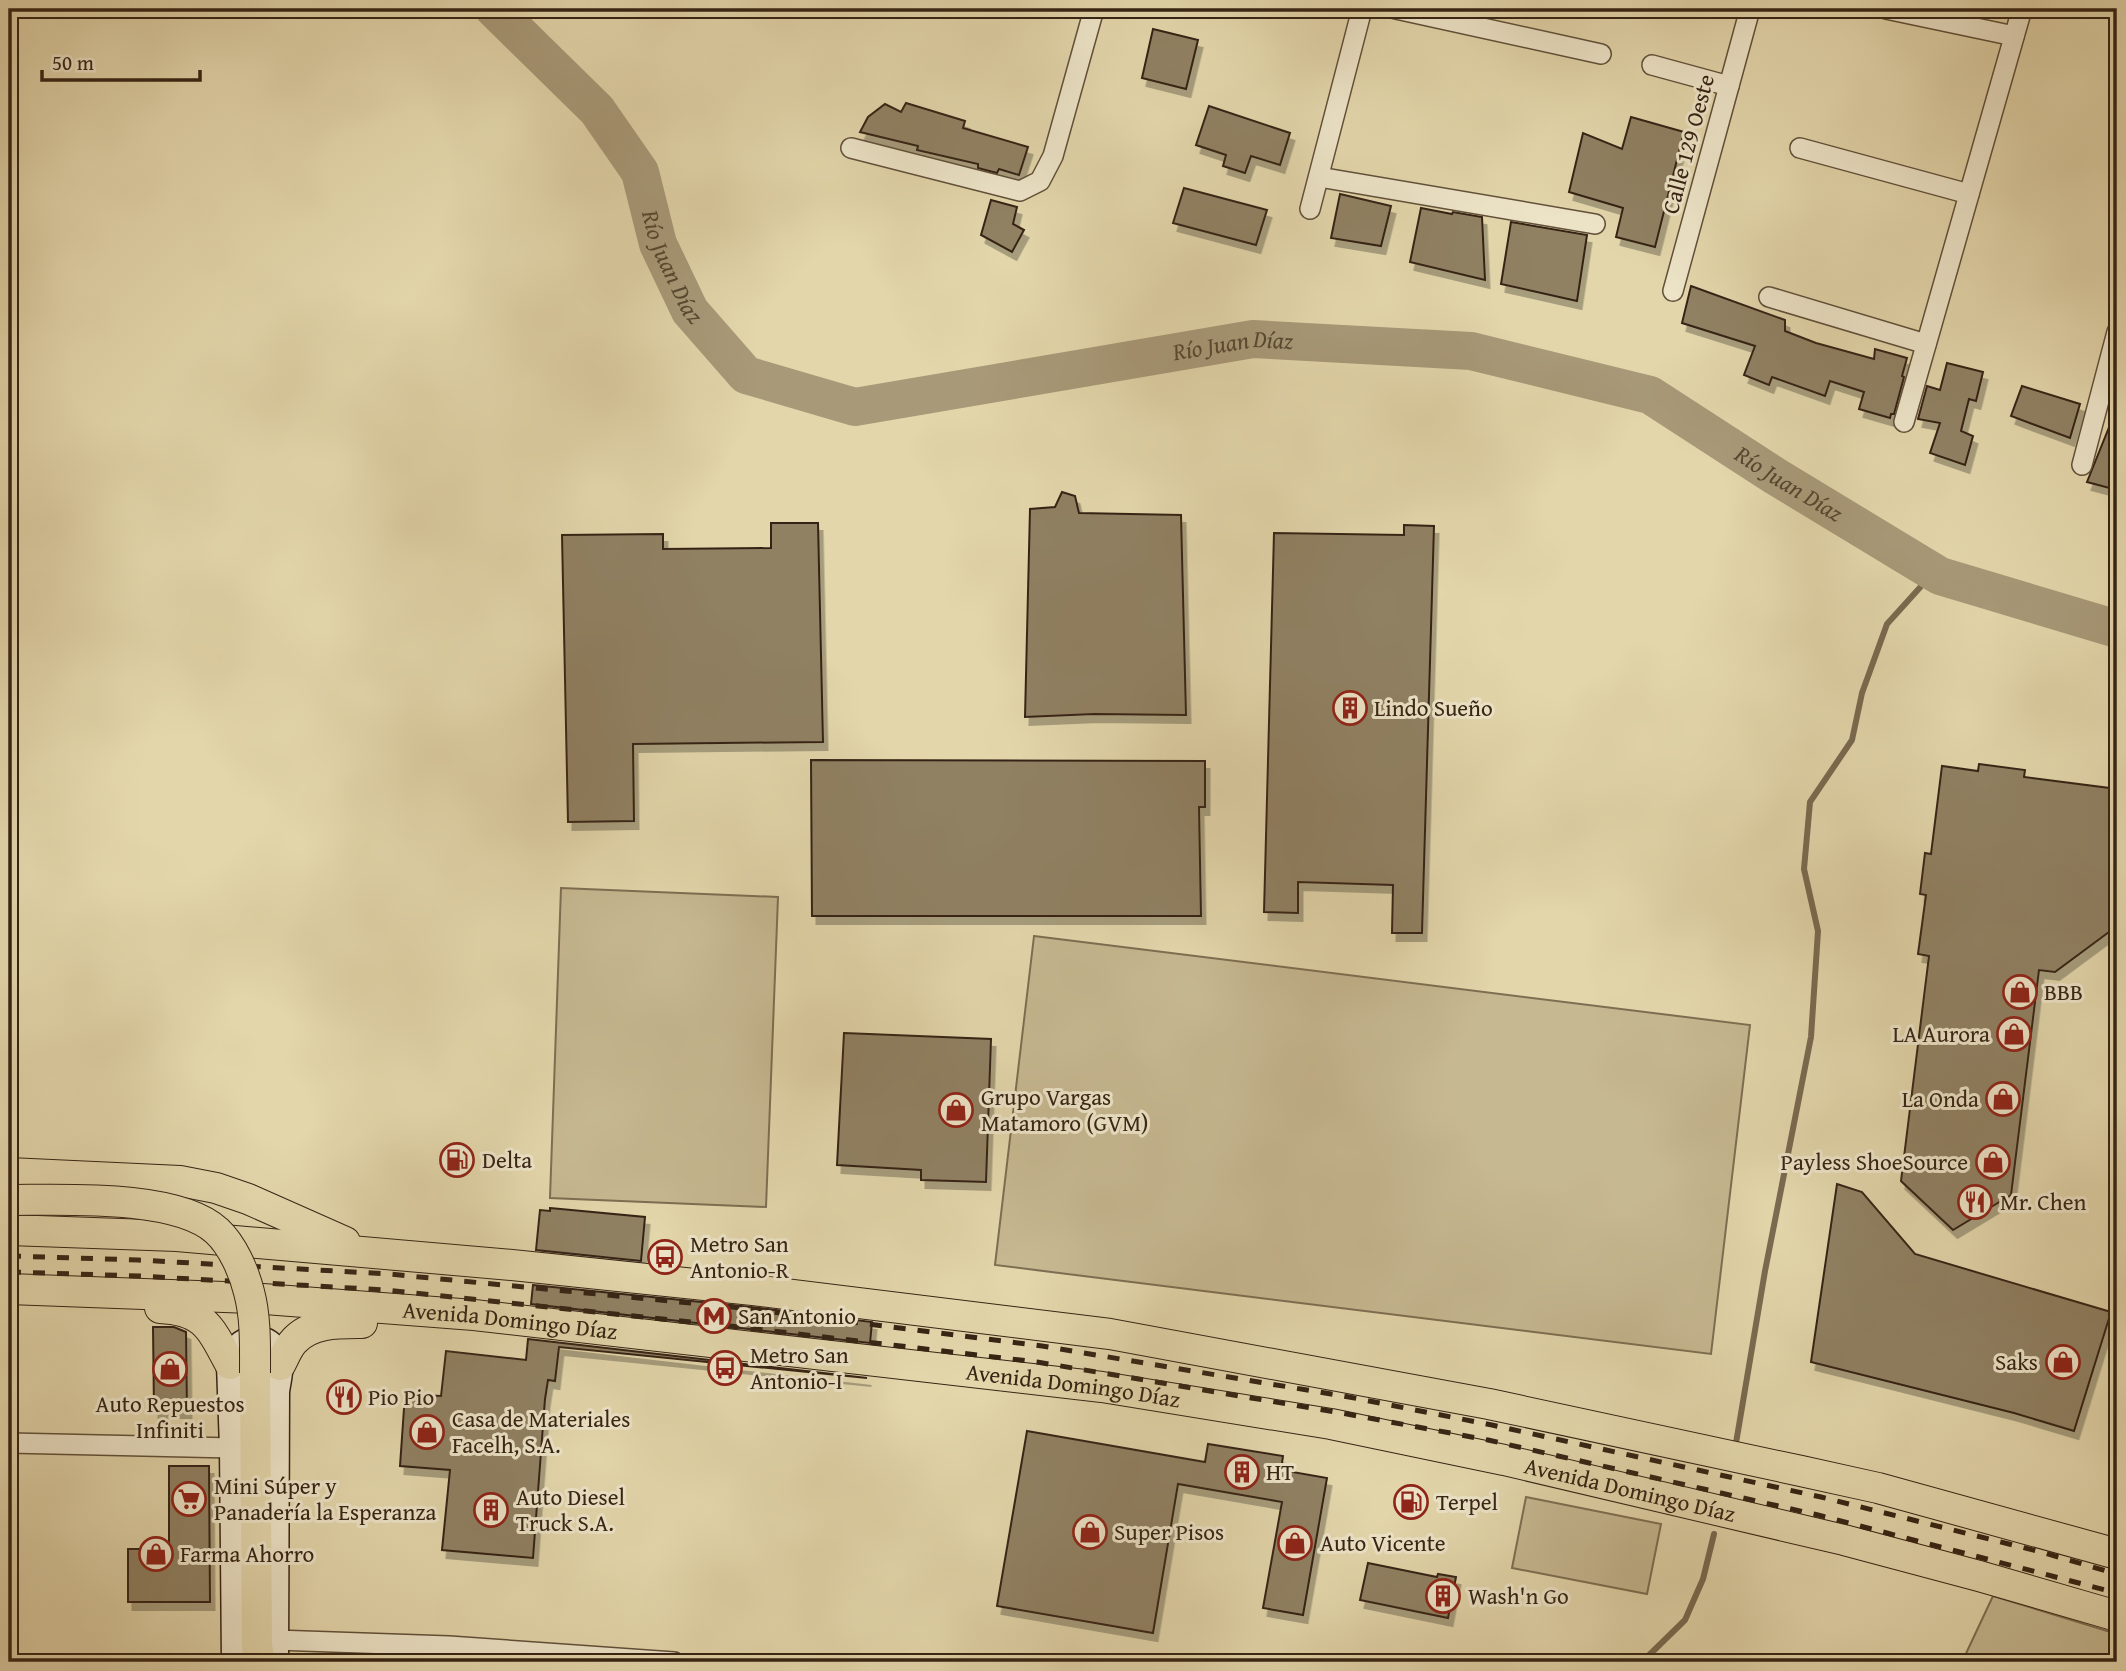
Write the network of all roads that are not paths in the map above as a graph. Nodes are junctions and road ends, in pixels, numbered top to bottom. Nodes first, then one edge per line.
1 (1094, 9) edge
2 (1362, 9) edge
3 (1396, 9) edge
4 (1750, 9) edge
5 (1886, 9) edge
6 (2022, 9) edge
7 (2014, 36) junction
8 (1601, 54) dead end
9 (1652, 65) dead end
10 (1729, 86) junction
11 (850, 148) dead end
12 (1800, 148) dead end
13 (1319, 177) junction
14 (1969, 194) junction
15 (1310, 209) dead end
16 (1595, 224) dead end
17 (1673, 291) dead end
18 (1769, 297) dead end
19 (2117, 332) edge
20 (1926, 344) junction
21 (1904, 422) dead end
22 (2081, 465) dead end
23 (9, 1173) edge
24 (9, 1200) edge
25 (9, 1230) edge
26 (368, 1252) junction
27 (9, 1289) edge
28 (9, 1304) edge
29 (474, 1315) junction
30 (255, 1367) junction
31 (9, 1443) edge
32 (233, 1448) junction
33 (2114, 1552) edge
34 (2114, 1616) edge
35 (449, 1654) edge
36 (270, 1655) edge
37 (623, 1660) edge
38 (235, 1662) edge
39 (674, 1662) edge

1 - 11 street
2 - 13 street
3 - 8 street
4 - 10 street, Calle 129 Oeste
5 - 7 street
6 - 7 street
7 - 14 street
9 - 10 street
10 - 17 street, Calle 129 Oeste
12 - 14 street
13 - 15 street
13 - 16 street
14 - 20 street
18 - 20 street
19 - 22 street
20 - 21 street
23 - 26 main road
24 - 30 main road, bridge
25 - 26 main road
26 - 33 main road
27 - 29 main road, Avenida Domingo Díaz
28 - 30 main road
29 - 30 main road
29 - 34 main road, Avenida Domingo Díaz
30 - 32 street
30 - 36 main road
31 - 32 street
32 - 38 street
35 - 36 street
35 - 37 street
37 - 39 street

